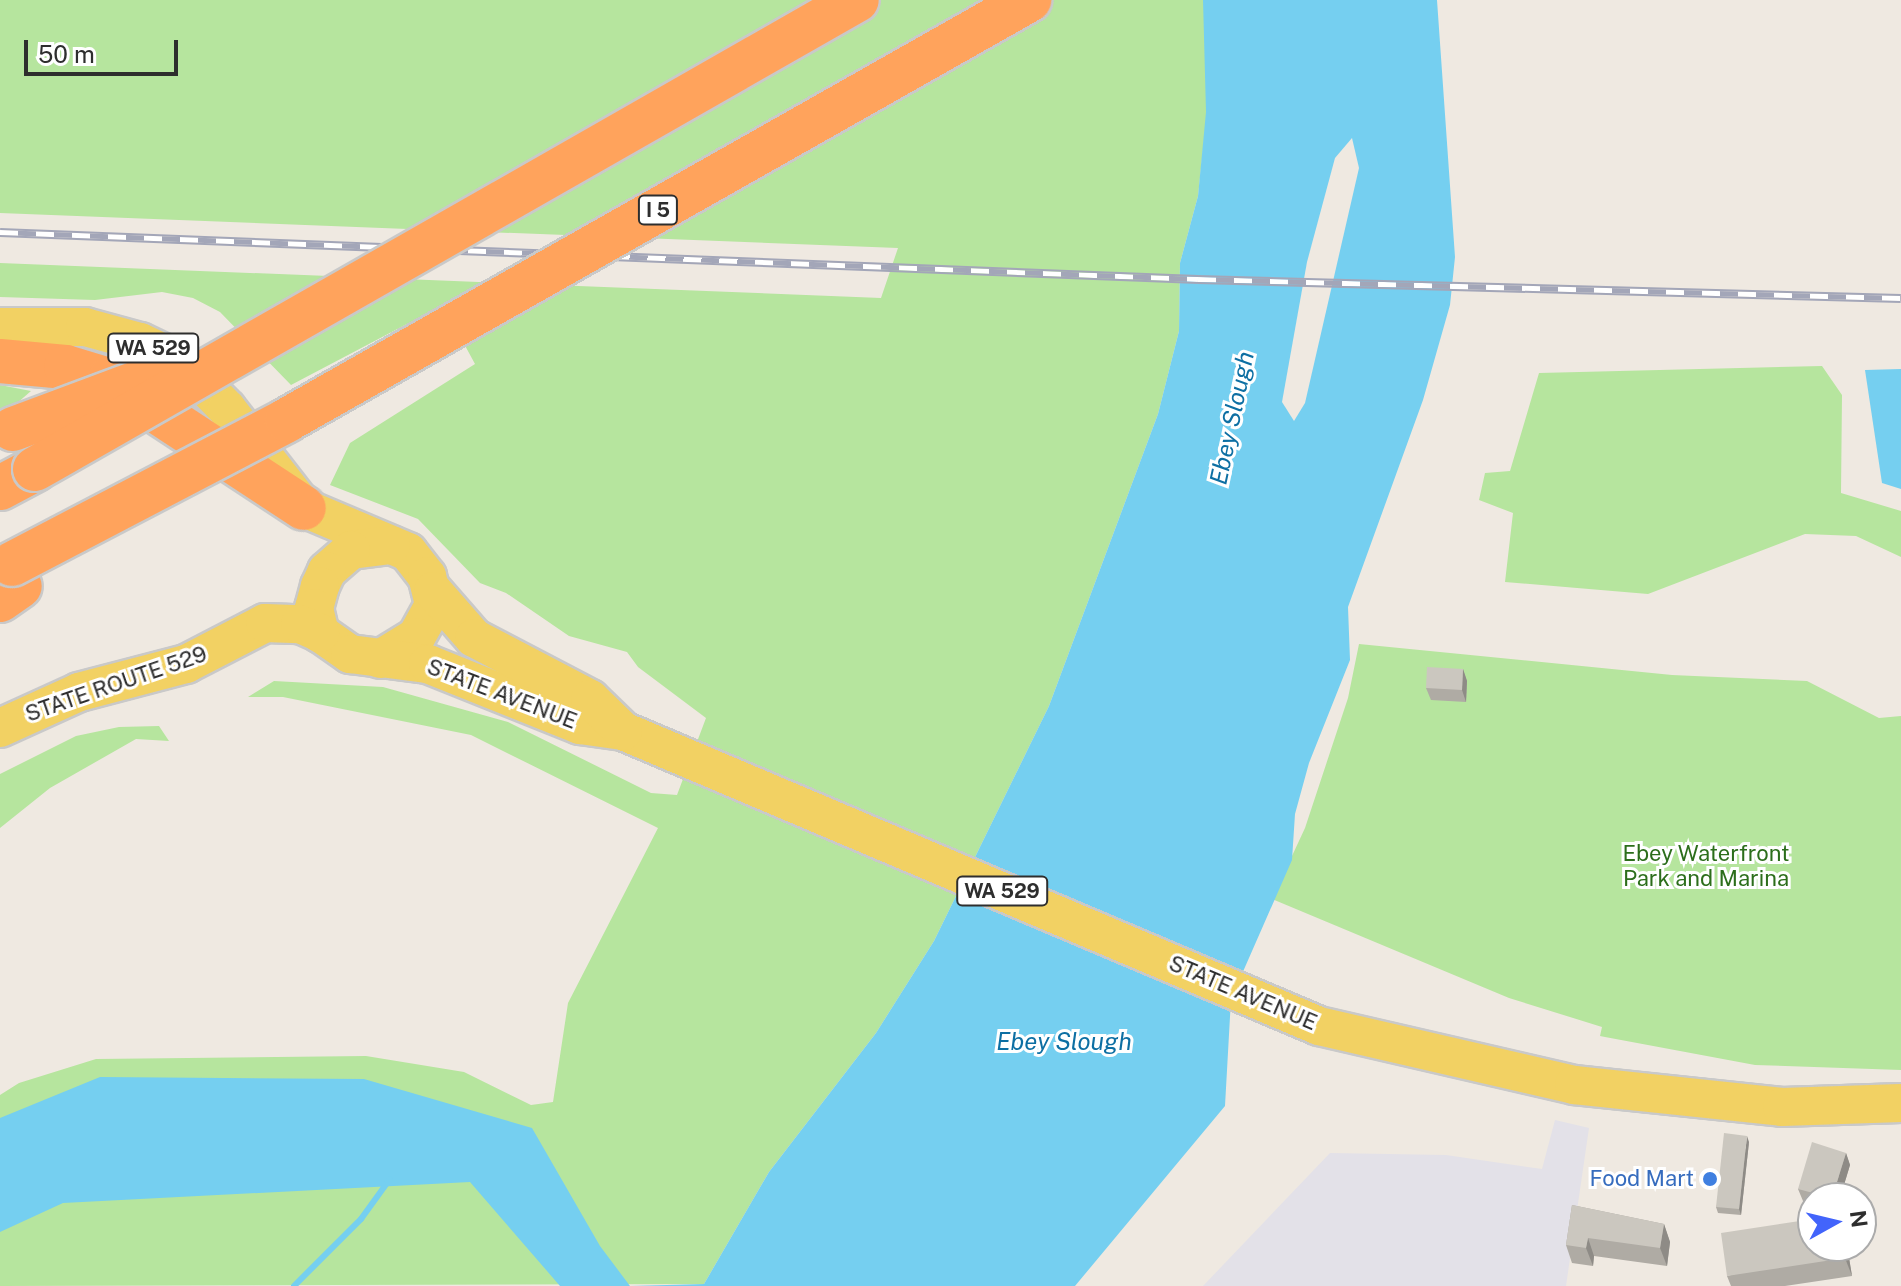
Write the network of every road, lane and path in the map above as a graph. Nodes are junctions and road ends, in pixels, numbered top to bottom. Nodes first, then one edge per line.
1 (857, 0) edge
2 (1029, 0) edge
3 (0, 327) edge
4 (248, 345) junction
5 (0, 361) edge
6 (6, 431) edge
7 (276, 438) junction
8 (17, 478) edge
9 (304, 508) junction
10 (391, 545) junction
11 (8, 580) edge
12 (433, 591) junction
13 (320, 633) junction
14 (380, 659) junction
15 (0, 728) edge
16 (623, 731) junction
17 (1901, 1103) edge

1 - 4 highway, bridge
2 - 7 highway, I 5, bridge
3 - 7 main road, WA 529
4 - 6 highway, bridge
4 - 8 highway, bridge
5 - 9 highway
7 - 9 main road
7 - 11 highway, bridge
9 - 10 main road
10 - 12 main road
10 - 13 main road
12 - 14 main road
12 - 16 main road, STATE AVENUE
13 - 14 main road
13 - 15 main road, STATE ROUTE 529
14 - 16 main road, STATE AVENUE
16 - 17 main road, STATE AVENUE / WA 529

